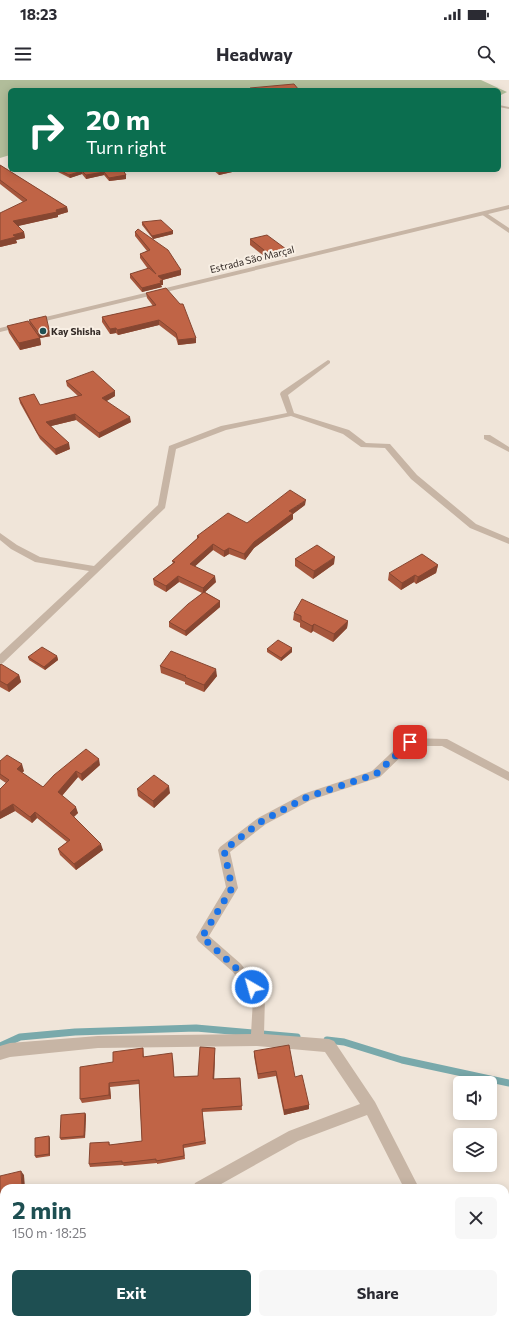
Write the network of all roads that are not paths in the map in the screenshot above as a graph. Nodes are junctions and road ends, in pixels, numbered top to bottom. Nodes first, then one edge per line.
1 (509, 206) edge
2 (483, 213) junction
3 (509, 231) edge
4 (0, 330) edge
5 (328, 362) dead end
6 (291, 414) junction
7 (487, 437) dead end
8 (509, 450) edge
9 (0, 536) edge
10 (509, 541) edge
11 (97, 569) junction
12 (0, 660) edge
13 (509, 777) edge
14 (257, 1040) junction
15 (0, 1054) edge
16 (370, 1107) junction
17 (207, 1184) edge
18 (410, 1184) edge

1 - 2 street, Estrada São Marçal
2 - 3 street
2 - 4 street, Estrada São Marçal
5 - 6 street
6 - 10 street
6 - 11 street
7 - 8 street
9 - 11 street
11 - 12 street
13 - 14 street
14 - 15 street
14 - 16 street
16 - 17 street
16 - 18 street

